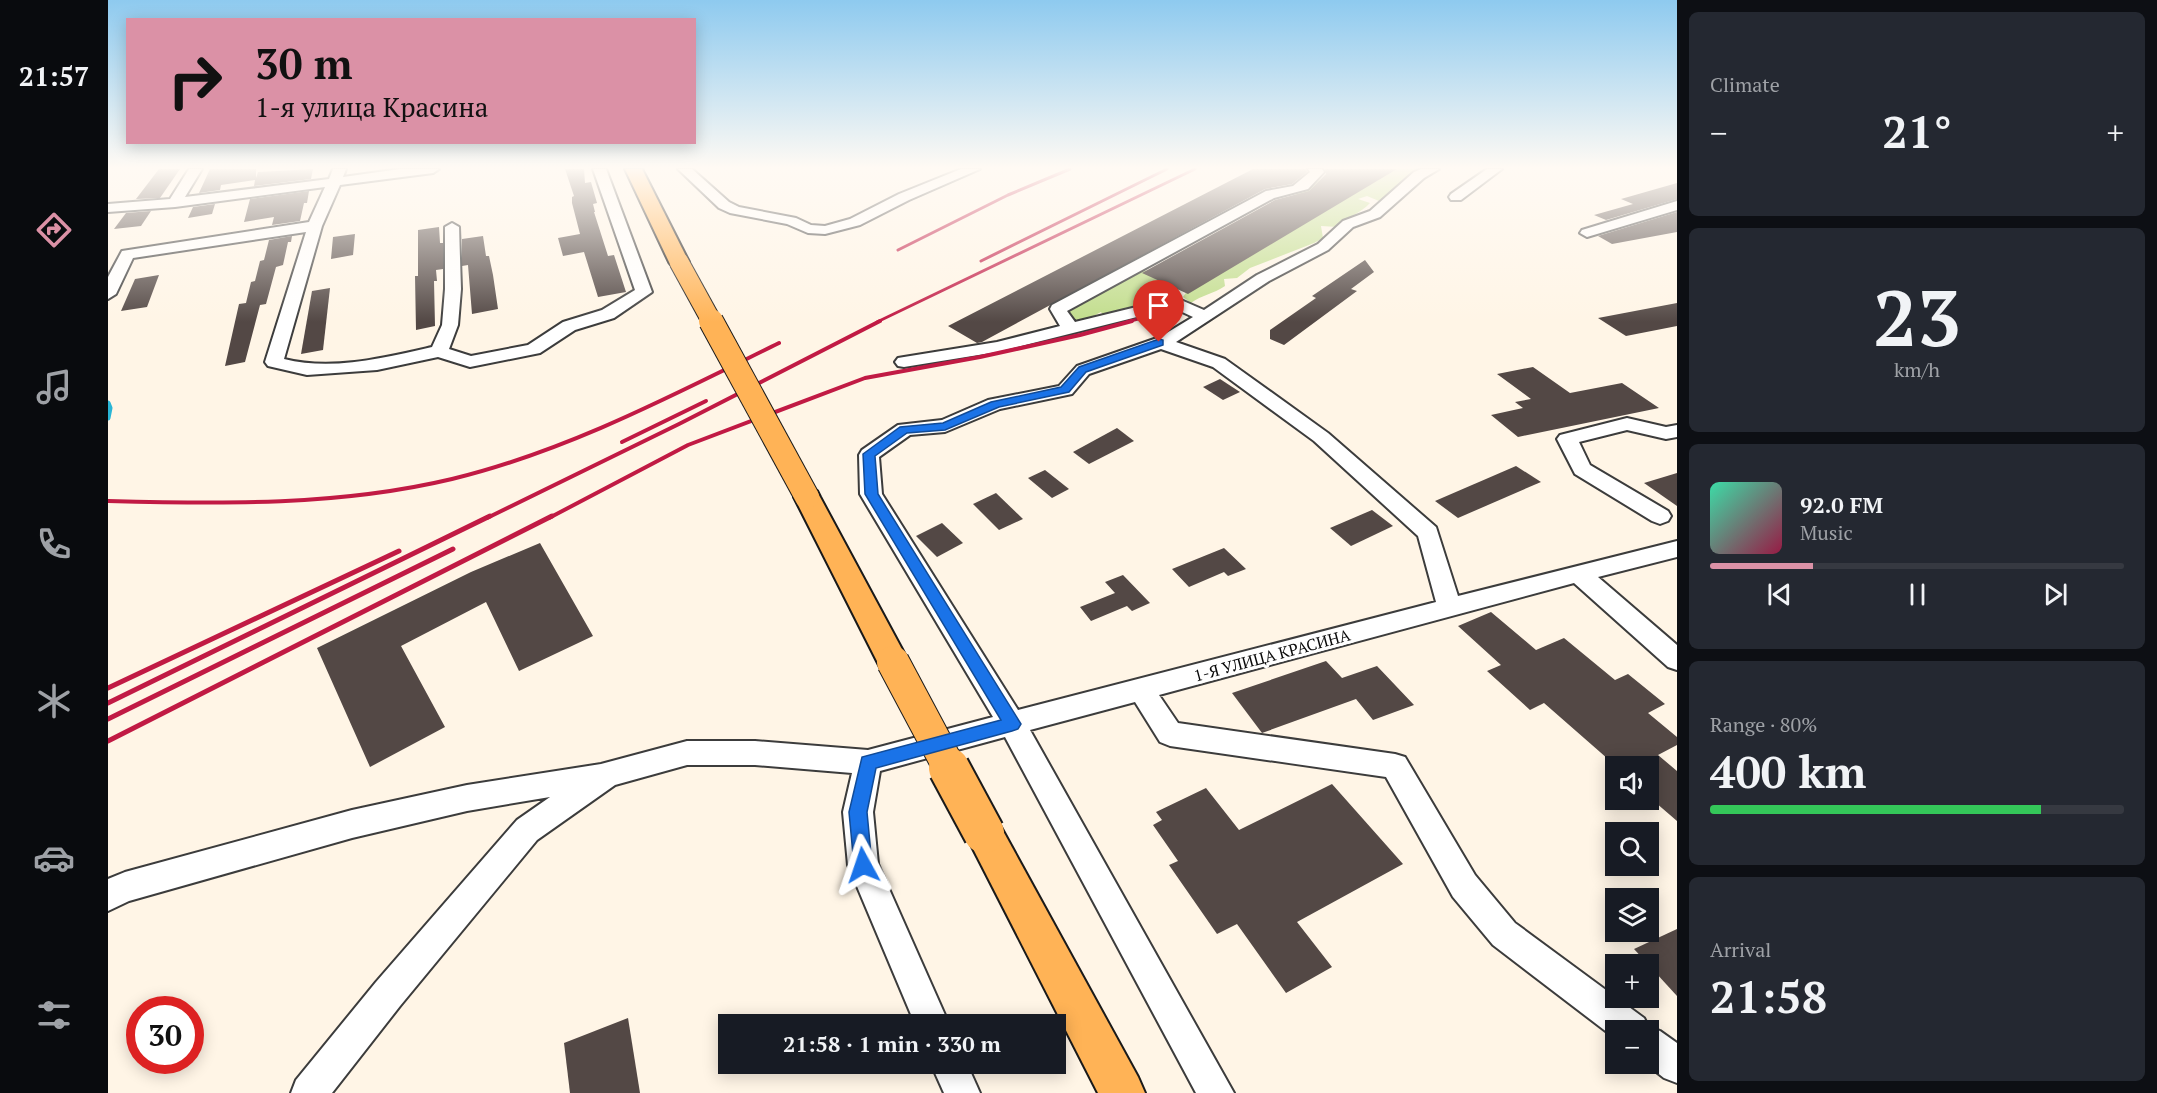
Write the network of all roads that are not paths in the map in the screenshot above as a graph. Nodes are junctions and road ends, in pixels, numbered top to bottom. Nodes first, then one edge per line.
1 (318, 220) edge
2 (618, 220) edge
3 (658, 220) edge
4 (786, 220) edge
5 (859, 220) edge
6 (1223, 220) edge
7 (1359, 220) edge
8 (1629, 220) edge
9 (315, 226) junction
10 (452, 227) dead end
11 (1587, 233) dead end
12 (108, 294) edge
13 (1205, 317) junction
14 (1071, 330) junction
15 (1159, 342) junction
16 (440, 351) junction
17 (904, 362) dead end
18 (1677, 431) edge
19 (1660, 516) dead end
20 (1677, 549) edge
21 (1578, 573) junction
22 (1449, 607) junction
23 (1677, 660) edge
24 (1142, 690) junction
25 (1012, 724) junction
26 (868, 762) junction
27 (607, 774) junction
28 (108, 894) edge
29 (928, 1014) edge
30 (1619, 1020) edge
31 (1659, 1051) edge
32 (1677, 1065) edge
33 (953, 1074) edge
34 (309, 1093) edge
35 (962, 1093) edge
36 (1122, 1093) edge
37 (1216, 1093) edge

1 - 9 street
2 - 16 street
3 - 36 main road, bridge
4 - 5 street
6 - 14 street
7 - 13 street
8 - 11 street
9 - 12 street
9 - 16 street
10 - 16 street
13 - 14 street
13 - 15 street
14 - 17 street
15 - 22 street
15 - 25 street
18 - 19 street
20 - 21 street, 1-Я УЛИЦА КРАСИНА
21 - 22 street, 1-Я УЛИЦА КРАСИНА
21 - 23 street
22 - 24 street, 1-Я УЛИЦА КРАСИНА
24 - 25 street, 1-Я УЛИЦА КРАСИНА
24 - 30 street
25 - 26 street, 1-Я УЛИЦА КРАСИНА
25 - 37 street
26 - 27 street, 1-Я УЛИЦА КРАСИНА
26 - 29 street
27 - 28 street, 1-Я УЛИЦА КРАСИНА
27 - 34 street
31 - 32 street
33 - 35 street

